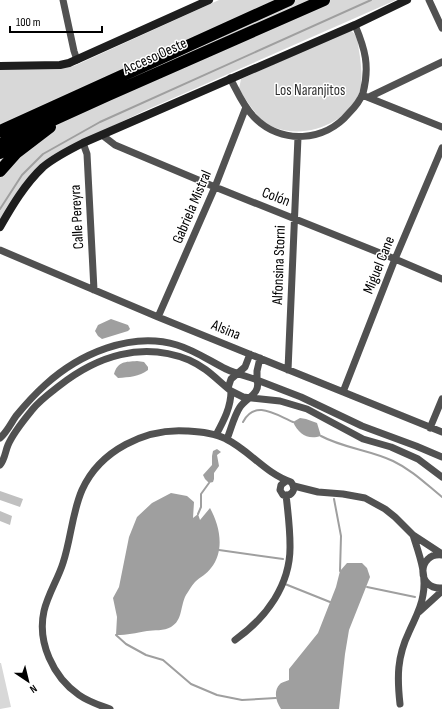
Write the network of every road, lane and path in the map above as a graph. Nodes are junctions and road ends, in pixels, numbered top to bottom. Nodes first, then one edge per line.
1 (63, 0) edge
2 (289, 0) edge
3 (324, 0) edge
4 (407, 0) edge
5 (429, 0) edge
6 (204, 1) edge
7 (355, 25) junction
8 (442, 28) edge
9 (77, 60) junction
10 (442, 62) edge
11 (0, 66) edge
12 (230, 78) junction
13 (108, 94) junction
14 (366, 96) junction
15 (66, 100) junction
16 (246, 107) junction
17 (3, 121) edge
18 (442, 127) edge
19 (44, 130) junction
20 (0, 131) edge
21 (102, 134) junction
22 (298, 137) junction
23 (83, 143) junction
24 (0, 144) edge
25 (442, 148) edge
26 (0, 154) edge
27 (0, 171) edge
28 (215, 187) junction
29 (294, 218) junction
30 (0, 227) edge
31 (0, 250) edge
32 (395, 259) junction
33 (442, 279) edge
34 (94, 290) junction
35 (158, 317) junction
36 (250, 354) junction
37 (260, 358) junction
38 (288, 370) junction
39 (239, 373) junction
40 (258, 380) junction
41 (229, 389) junction
42 (342, 392) junction
43 (250, 398) junction
44 (442, 399) edge
45 (430, 428) junction
46 (5, 432) junction
47 (442, 432) edge
48 (216, 435) junction
49 (13, 436) junction
50 (0, 438) edge
51 (227, 439) junction
52 (442, 457) edge
53 (0, 465) edge
54 (266, 468) junction
55 (442, 478) edge
56 (286, 481) junction
57 (294, 486) junction
58 (280, 487) junction
59 (286, 495) junction
60 (413, 535) junction
61 (442, 554) edge
62 (423, 574) junction
63 (442, 588) edge
64 (442, 591) edge
65 (419, 612) junction
66 (235, 640) dead end
67 (400, 704) dead end
68 (110, 709) edge

1 - 9 street
2 - 15 highway, Acceso Oeste
3 - 13 highway, Acceso Oeste
4 - 7 street
5 - 8 street
6 - 9 street
7 - 12 street
7 - 14 street
9 - 11 street
10 - 14 street
12 - 16 street
12 - 21 street
13 - 19 highway
13 - 24 highway, Acceso Oeste
14 - 18 street
14 - 22 street
15 - 17 highway
15 - 20 highway, Acceso Oeste
16 - 22 street
16 - 28 street, Gabriela Mistral
19 - 26 highway
19 - 27 highway
21 - 23 street
21 - 28 street, Colón
22 - 29 street, Alfonsina Storni
23 - 30 street
23 - 34 street, Calle Pereyra
25 - 32 street, Miguel Cane
28 - 29 street, Colón
28 - 35 street, Gabriela Mistral
29 - 32 street, Colón
29 - 38 street, Alfonsina Storni
31 - 34 street, Alsina
32 - 33 street, Colón
32 - 42 street, Miguel Cane
34 - 35 street, Alsina
35 - 36 street, Alsina
36 - 37 street, Alsina
36 - 39 street
37 - 38 street, Alsina
37 - 40 street
38 - 42 street, Alsina
39 - 40 street
39 - 41 street
39 - 46 street
40 - 43 street
40 - 52 street
41 - 43 street
41 - 48 street
41 - 49 street
42 - 45 street, Alsina
43 - 51 street
43 - 55 street
44 - 45 street
45 - 47 street, Alsina
46 - 49 street
46 - 50 street
48 - 51 street
48 - 68 street
49 - 53 street
51 - 54 street
54 - 56 street
54 - 58 street
56 - 57 street
56 - 58 street
57 - 59 street
57 - 60 street
58 - 59 street
59 - 66 street
60 - 61 street
60 - 62 street
61 - 62 street
62 - 63 street
62 - 65 street
64 - 65 street
65 - 67 street

